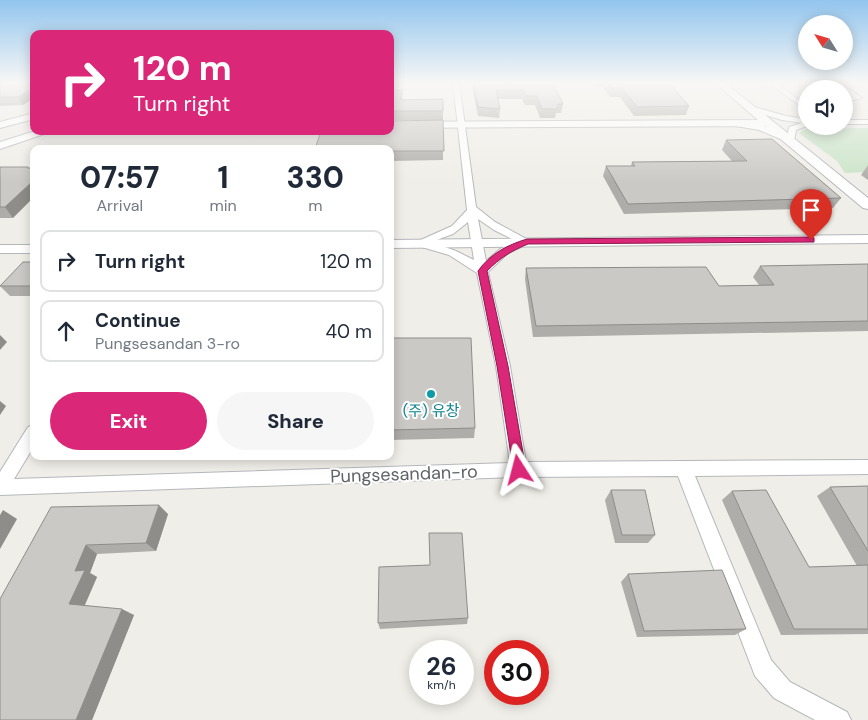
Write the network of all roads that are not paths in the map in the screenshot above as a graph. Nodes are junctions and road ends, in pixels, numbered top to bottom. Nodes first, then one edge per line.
1 (461, 116) edge
2 (748, 116) edge
3 (760, 116) edge
4 (777, 116) edge
5 (30, 117) edge
6 (798, 121) edge
7 (768, 122) junction
8 (853, 122) edge
9 (868, 122) edge
10 (730, 123) junction
11 (798, 123) edge
12 (462, 124) junction
13 (394, 125) edge
14 (798, 126) edge
15 (0, 127) edge
16 (28, 129) edge
17 (35, 135) edge
18 (790, 141) junction
19 (0, 146) edge
20 (868, 205) edge
21 (473, 209) junction
22 (868, 239) edge
23 (476, 242) junction
24 (527, 242) junction
25 (419, 243) junction
26 (394, 244) edge
27 (0, 249) edge
28 (30, 249) edge
29 (482, 271) junction
30 (30, 438) edge
31 (868, 467) edge
32 (684, 469) junction
33 (519, 470) junction
34 (0, 487) edge
35 (839, 720) edge

1 - 12 street
2 - 10 street
3 - 7 street
4 - 6 street
5 - 15 street
7 - 10 street
7 - 11 street
7 - 18 street
8 - 9 street
10 - 12 street
10 - 18 street
12 - 13 street
12 - 21 street
14 - 18 street
15 - 16 street
16 - 19 street
17 - 19 street
18 - 20 street
21 - 23 street
21 - 24 street
21 - 25 street
22 - 24 street
23 - 24 street
23 - 25 street
23 - 29 street
24 - 29 street
25 - 26 street
25 - 29 street
27 - 28 street
29 - 33 street
30 - 34 street, Pungsesandan-ro
31 - 32 street, Pungsesandan-ro
32 - 33 street, Pungsesandan-ro
32 - 35 street
33 - 34 street, Pungsesandan-ro

